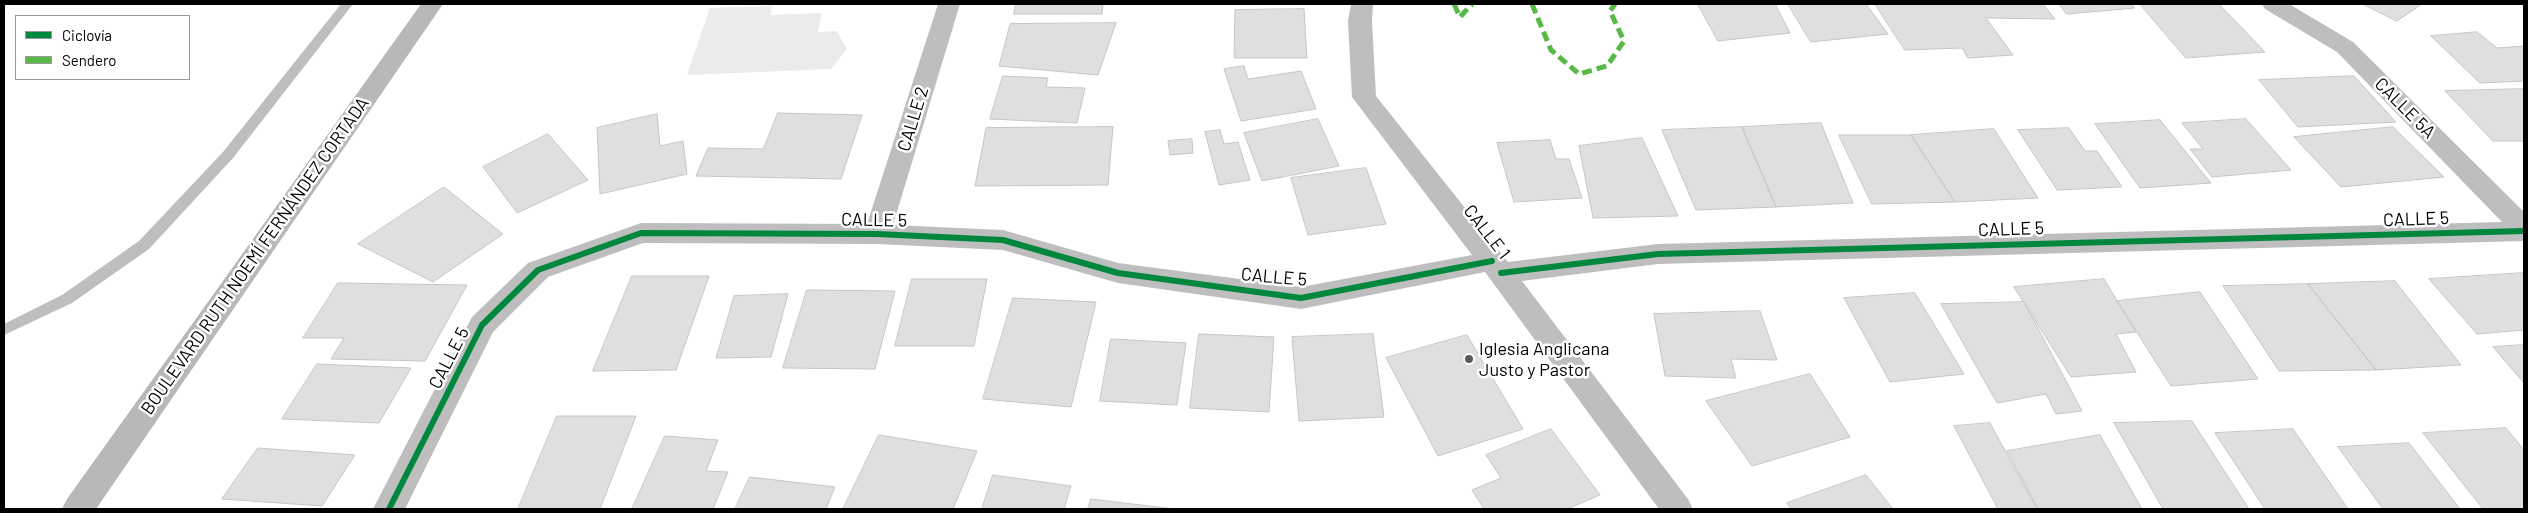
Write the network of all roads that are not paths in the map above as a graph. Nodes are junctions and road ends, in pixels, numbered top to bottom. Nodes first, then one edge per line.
1 (432, 4) edge
2 (950, 4) edge
3 (1362, 4) edge
4 (2273, 4) edge
5 (2524, 230) edge
6 (877, 234) junction
7 (1496, 267) junction
8 (78, 509) edge
9 (389, 509) edge
10 (1677, 509) edge

1 - 8 street, BOULEVARD RUTH NOEMÍ FERNÁNDEZ CORTADA
2 - 6 street, CALLE 2
3 - 7 street, CALLE 1
4 - 5 street, CALLE 5A
5 - 7 street, CALLE 5
6 - 7 street, CALLE 5
6 - 9 street, CALLE 5
7 - 10 street, CALLE 1

